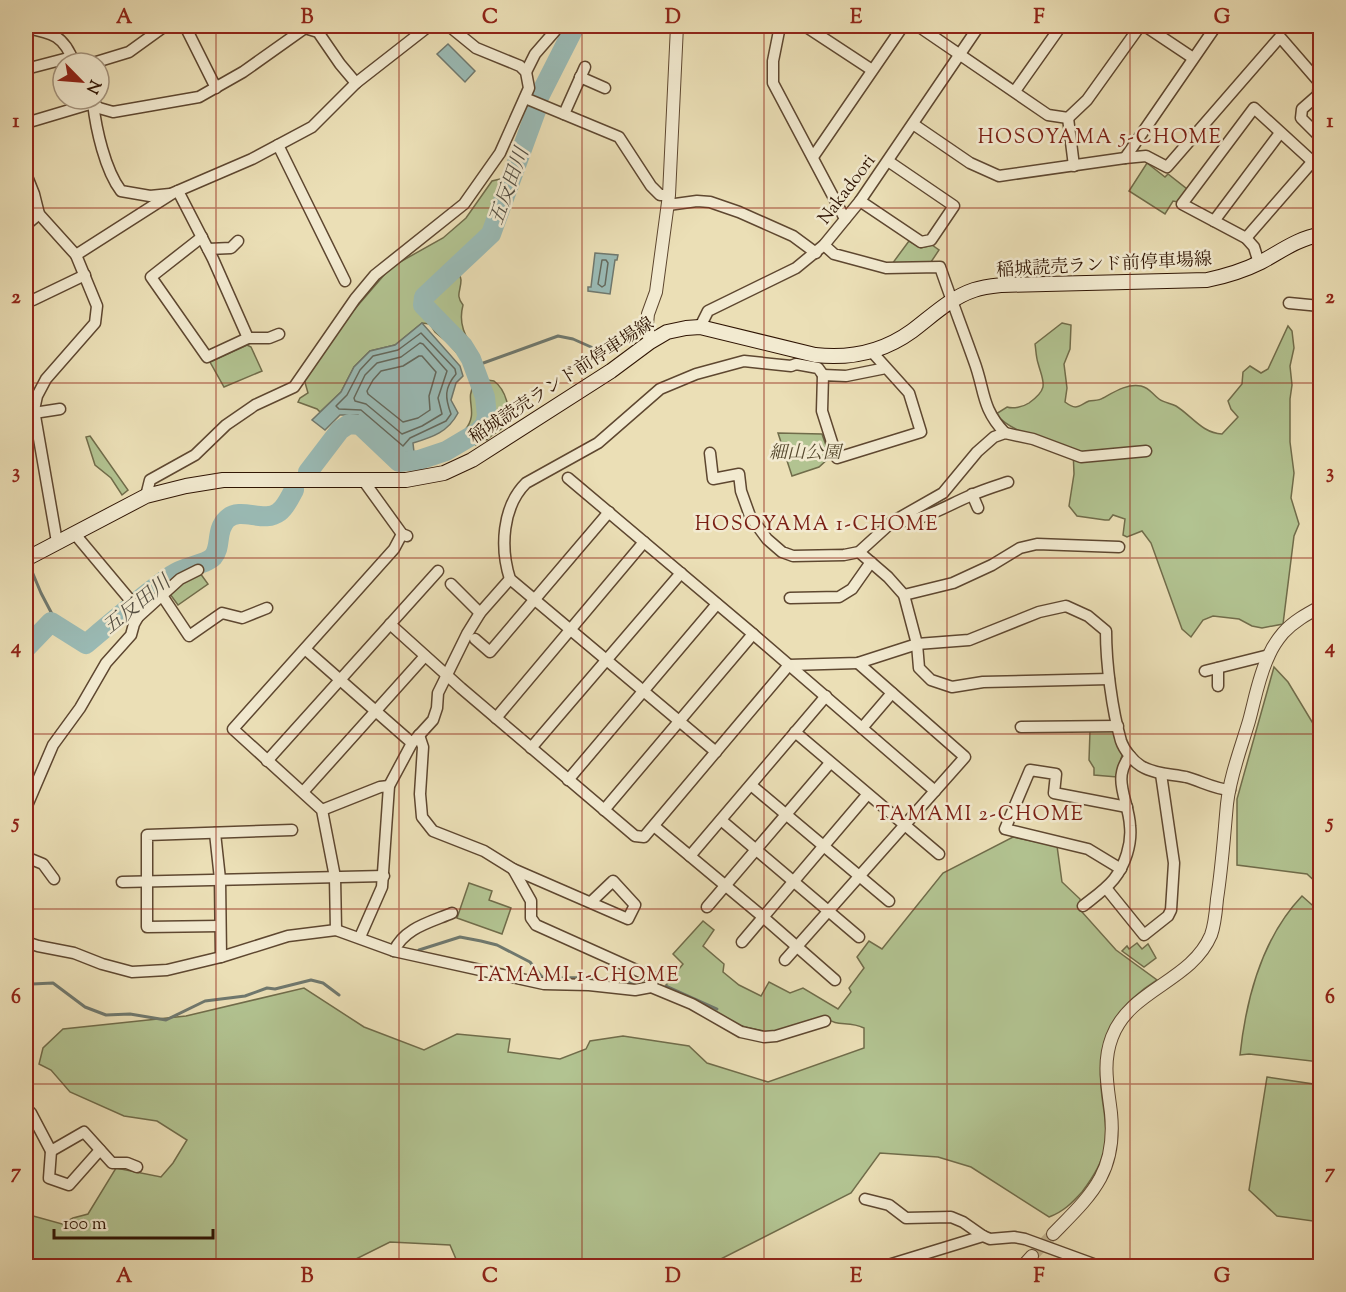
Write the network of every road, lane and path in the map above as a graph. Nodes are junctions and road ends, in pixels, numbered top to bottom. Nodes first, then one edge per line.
1 (165, 26) edge
2 (185, 26) edge
3 (429, 26) edge
4 (443, 26) edge
5 (556, 26) edge
6 (677, 26) edge
7 (780, 26) edge
8 (805, 26) edge
9 (903, 26) edge
10 (918, 26) edge
11 (979, 26) edge
12 (1061, 26) edge
13 (1140, 26) edge
14 (1145, 26) edge
15 (1216, 26) edge
16 (26, 28) edge
17 (67, 51) edge
18 (959, 54) junction
19 (111, 58) edge
20 (1193, 58) junction
21 (51, 64) edge
22 (26, 69) edge
23 (873, 70) junction
24 (526, 72) junction
25 (1319, 79) edge
26 (356, 83) junction
27 (216, 88) junction
28 (604, 88) dead end
29 (1015, 91) junction
30 (525, 98) junction
31 (61, 111) edge
32 (93, 111) edge
33 (110, 111) edge
34 (564, 114) junction
35 (1068, 118) junction
36 (26, 123) edge
37 (913, 124) junction
38 (1280, 133) junction
39 (1320, 137) edge
40 (278, 145) junction
41 (1320, 153) edge
42 (813, 157) junction
43 (1125, 158) junction
44 (888, 161) junction
45 (1312, 161) junction
46 (1074, 166) junction
47 (26, 174) edge
48 (175, 192) junction
49 (668, 200) junction
50 (860, 201) junction
51 (39, 214) junction
52 (845, 219) junction
53 (1214, 221) junction
54 (26, 225) edge
55 (1320, 235) edge
56 (202, 237) junction
57 (1246, 237) junction
58 (238, 241) dead end
59 (208, 249) junction
60 (820, 249) junction
61 (76, 255) junction
62 (1259, 263) junction
63 (85, 275) junction
64 (345, 281) dead end
65 (33, 300) dead end
66 (951, 301) junction
67 (1289, 303) dead end
68 (1320, 306) edge
69 (700, 327) junction
70 (279, 334) dead end
71 (248, 338) junction
72 (650, 342) junction
73 (872, 352) junction
74 (886, 368) junction
75 (823, 375) junction
76 (31, 409) edge
77 (60, 409) dead end
78 (1005, 433) junction
79 (1146, 451) dead end
80 (710, 453) dead end
81 (568, 478) dead end
82 (363, 480) junction
83 (1008, 482) dead end
84 (972, 495) junction
85 (146, 496) junction
86 (978, 508) dead end
87 (609, 512) junction
88 (892, 522) junction
89 (74, 533) junction
90 (57, 542) junction
91 (644, 542) junction
92 (1119, 547) dead end
93 (859, 552) junction
94 (26, 559) edge
95 (871, 562) junction
96 (198, 570) dead end
97 (438, 571) dead end
98 (681, 573) junction
99 (510, 579) junction
100 (451, 584) dead end
101 (161, 594) junction
102 (904, 595) junction
103 (790, 598) dead end
104 (535, 600) junction
105 (717, 604) junction
106 (1320, 607) edge
107 (267, 608) dead end
108 (135, 609) junction
109 (480, 613) junction
110 (390, 624) junction
111 (570, 630) junction
112 (753, 634) junction
113 (475, 639) dead end
114 (917, 644) junction
115 (305, 649) junction
116 (1269, 655) junction
117 (425, 656) junction
118 (606, 660) junction
119 (858, 663) junction
120 (789, 665) junction
121 (1218, 668) junction
122 (1205, 671) dead end
123 (445, 675) junction
124 (341, 679) junction
125 (1109, 679) junction
126 (1218, 687) dead end
127 (643, 691) junction
128 (891, 693) junction
129 (826, 696) junction
130 (376, 710) junction
131 (496, 718) junction
132 (679, 721) junction
133 (1118, 726) junction
134 (1021, 727) dead end
135 (862, 728) junction
136 (795, 732) junction
137 (415, 739) junction
138 (531, 748) junction
139 (716, 752) junction
140 (1130, 756) junction
141 (267, 760) junction
142 (830, 763) junction
143 (1161, 774) junction
144 (568, 780) junction
145 (751, 785) junction
146 (389, 786) junction
147 (1230, 790) junction
148 (935, 791) junction
149 (303, 792) junction
150 (867, 795) junction
151 (1127, 807) junction
152 (26, 808) edge
153 (322, 810) junction
154 (604, 810) junction
155 (788, 814) junction
156 (721, 820) junction
157 (654, 825) junction
158 (904, 826) junction
159 (292, 830) dead end
160 (215, 833) junction
161 (824, 845) junction
162 (757, 849) junction
163 (939, 854) dead end
164 (690, 856) junction
165 (26, 857) edge
166 (513, 868) junction
167 (1121, 869) junction
168 (384, 876) junction
169 (859, 876) junction
170 (335, 877) junction
171 (54, 879) dead end
172 (220, 879) junction
173 (147, 881) junction
174 (794, 881) junction
175 (122, 882) dead end
176 (726, 886) junction
177 (1106, 888) junction
178 (889, 901) dead end
179 (591, 902) dead end
180 (1083, 906) dead end
181 (707, 907) dead end
182 (829, 910) junction
183 (452, 913) dead end
184 (763, 917) junction
185 (220, 926) junction
186 (336, 930) junction
187 (360, 938) junction
188 (859, 938) dead end
189 (26, 942) edge
190 (742, 942) dead end
191 (797, 946) junction
192 (394, 951) junction
193 (221, 957) junction
194 (785, 960) dead end
195 (834, 980) dead end
196 (651, 987) junction
197 (825, 1021) dead end
198 (26, 1108) edge
199 (100, 1150) junction
200 (51, 1151) junction
201 (137, 1167) dead end
202 (865, 1199) dead end
203 (1053, 1234) tunnel mouth
204 (983, 1236) junction
205 (1032, 1256) tunnel mouth
206 (885, 1266) edge
207 (1023, 1266) edge
208 (1099, 1266) edge

1 - 19 street
2 - 27 street
3 - 26 street
4 - 24 street
5 - 24 street
6 - 49 street
7 - 42 street
8 - 23 street
9 - 23 street
10 - 18 street
11 - 18 street, Nakadoori
12 - 29 street
13 - 35 street
14 - 20 street
15 - 20 street
16 - 17 street
18 - 29 street
18 - 37 street, Nakadoori
20 - 43 street
21 - 22 street
23 - 42 street
24 - 30 street
25 - 39 street
25 - 43 street
26 - 27 street
26 - 40 street
27 - 33 street
28 - 34 street
29 - 35 street
30 - 34 street
30 - 85 street
31 - 36 street
32 - 48 street
34 - 49 street
35 - 46 street
37 - 44 street, Nakadoori
37 - 46 street
38 - 45 street
38 - 53 street
38 - 53 street
40 - 48 street
40 - 64 street
41 - 45 street
42 - 52 street
43 - 46 street
44 - 50 street, Nakadoori
44 - 50 street
45 - 57 street
47 - 51 street
48 - 56 street
48 - 61 street
49 - 60 street
49 - 72 street
50 - 52 street, Nakadoori
51 - 54 street
51 - 61 street
52 - 60 street, Nakadoori
53 - 57 street
55 - 62 main road, 稲城読売ランド前停車場線
56 - 59 street
56 - 71 street
57 - 62 street
58 - 59 street
59 - 71 street
60 - 66 street
60 - 69 street, Nakadoori
61 - 63 street
62 - 66 main road, 稲城読売ランド前停車場線
63 - 65 street
63 - 76 street
66 - 73 main road, 稲城読売ランド前停車場線
66 - 78 street
67 - 68 street
69 - 72 main road, 稲城読売ランド前停車場線
69 - 73 main road, 稲城読売ランド前停車場線
70 - 71 street
72 - 82 main road, 稲城読売ランド前停車場線
73 - 74 street
74 - 75 street
74 - 75 street
75 - 99 street
76 - 77 street
76 - 90 street
78 - 79 street
78 - 88 street
80 - 93 street
81 - 87 street
82 - 85 main road, 稲城読売ランド前停車場線
82 - 115 street
83 - 84 street
84 - 86 street
84 - 88 street
85 - 89 main road, 稲城読売ランド前停車場線
87 - 91 street
87 - 104 street
88 - 93 street
89 - 90 main road, 稲城読売ランド前停車場線
89 - 108 street
90 - 94 main road, 稲城読売ランド前停車場線
91 - 98 street
91 - 111 street
92 - 102 street
93 - 95 street
95 - 102 street
95 - 103 street
96 - 101 street
97 - 110 street
98 - 105 street
98 - 118 street
99 - 104 street
99 - 109 street
100 - 109 street
101 - 107 street
101 - 108 street
102 - 114 street
104 - 111 street
104 - 113 street
105 - 112 street
105 - 127 street
106 - 116 street
108 - 152 street
109 - 123 street
110 - 117 street
110 - 124 street
111 - 118 street
111 - 131 street
112 - 120 street
112 - 132 street
114 - 119 street
114 - 125 street
114 - 125 street
115 - 124 street
115 - 141 street
116 - 121 street
116 - 147 street
117 - 123 street
117 - 130 street
118 - 127 street
118 - 138 street
119 - 120 street
119 - 128 street
120 - 129 street
120 - 139 street
121 - 122 street
121 - 126 street
123 - 131 street
123 - 137 street
124 - 130 street
124 - 141 street
125 - 133 street
127 - 132 street
127 - 144 street
128 - 135 street
128 - 148 street
129 - 135 street
129 - 136 street
130 - 137 street
130 - 149 street
131 - 138 street
132 - 139 street
132 - 154 street
133 - 134 street
133 - 140 street
135 - 148 street
136 - 142 street
136 - 145 street
137 - 146 street
137 - 166 street
138 - 144 street
139 - 157 street
140 - 143 street
140 - 151 street
141 - 149 street
142 - 150 street
142 - 155 street
143 - 147 street
143 - 177 street
144 - 154 street
145 - 155 street
145 - 156 street
146 - 153 street
146 - 168 street
147 - 203 street
148 - 158 street
149 - 153 street
150 - 158 street
150 - 161 street
151 - 167 street
151 - 167 street
153 - 170 street
154 - 157 street
155 - 161 street
155 - 162 street
156 - 162 street
156 - 164 street
157 - 164 street
158 - 163 street
158 - 169 street
159 - 160 street
160 - 172 street
160 - 173 street
161 - 169 street
161 - 174 street
162 - 174 street
162 - 176 street
164 - 176 street
165 - 171 street
166 - 179 street
166 - 196 street
167 - 177 street
168 - 170 street
168 - 187 street
169 - 178 street
169 - 182 street
170 - 172 street
170 - 186 street
172 - 173 street
172 - 185 street
173 - 175 street
173 - 185 street
174 - 182 street
174 - 184 street
176 - 181 street
176 - 184 street
177 - 180 street
182 - 188 street
182 - 191 street
183 - 192 street
184 - 190 street
184 - 191 street
185 - 193 street
186 - 187 street
186 - 193 street
187 - 192 street
189 - 193 street
191 - 194 street
191 - 195 street
192 - 196 street
196 - 197 street
198 - 200 street
199 - 200 street
199 - 200 street
199 - 201 street
202 - 204 street
204 - 206 street
204 - 208 street
205 - 207 street

